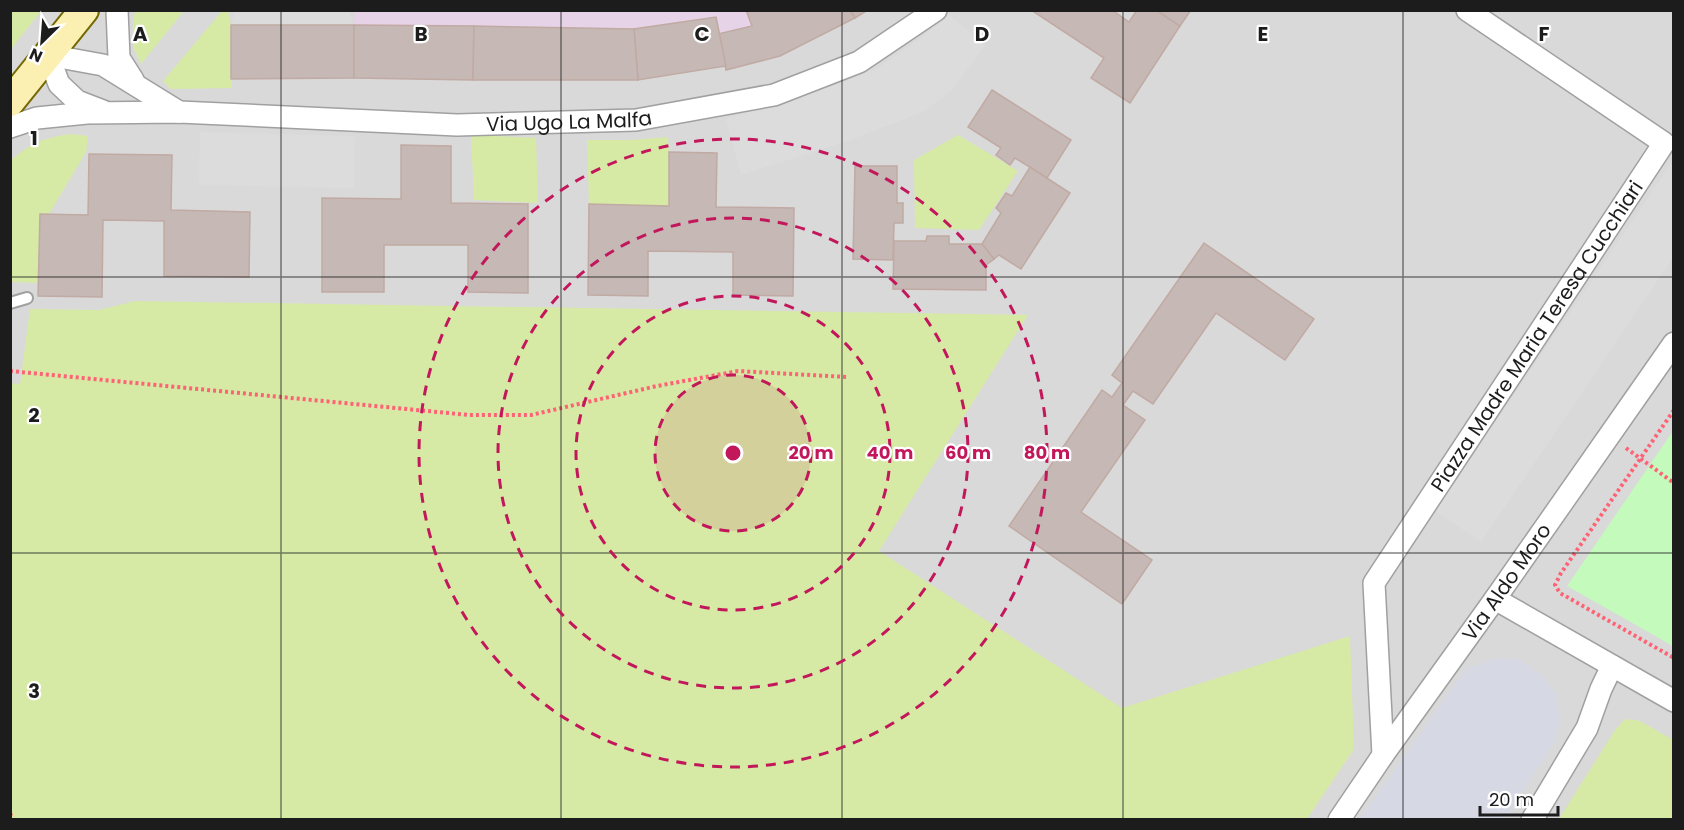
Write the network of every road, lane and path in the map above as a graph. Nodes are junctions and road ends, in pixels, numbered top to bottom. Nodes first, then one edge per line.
1 (84, 10) edge
2 (117, 10) edge
3 (936, 10) edge
4 (1467, 10) edge
5 (48, 55) junction
6 (137, 85) junction
7 (10, 102) edge
8 (179, 112) junction
9 (107, 113) junction
10 (10, 127) edge
11 (1669, 137) edge
12 (27, 298) dead end
13 (10, 303) edge
14 (1674, 343) edge
15 (10, 371) edge
16 (847, 377) dead end
17 (1674, 410) edge
18 (1609, 436) junction
19 (1640, 459) junction
20 (1674, 483) edge
21 (1495, 599) junction
22 (1674, 658) edge
23 (1612, 666) junction
24 (1674, 701) edge
25 (1383, 755) junction
26 (10, 813) edge
27 (13, 819) edge
28 (1339, 819) edge
29 (1532, 819) edge

1 - 5 main road
2 - 6 street
3 - 8 street, Via Ugo La Malfa
4 - 11 street, Piazza Madre Maria Teresa Cucchiari
5 - 6 street
5 - 7 main road
5 - 9 street, Via Ugo La Malfa
6 - 8 street
8 - 9 street, Via Ugo La Malfa
9 - 10 street, Via Ugo La Malfa
11 - 25 street, Piazza Madre Maria Teresa Cucchiari
12 - 13 lane
14 - 18 street, Via Aldo Moro
15 - 16 path
17 - 19 path
18 - 19 path
18 - 21 street, Via Aldo Moro
19 - 20 path
19 - 22 path
21 - 23 street
21 - 25 street, Via Aldo Moro
23 - 24 street
23 - 29 street
25 - 28 street, Via Aldo Moro
26 - 27 path

